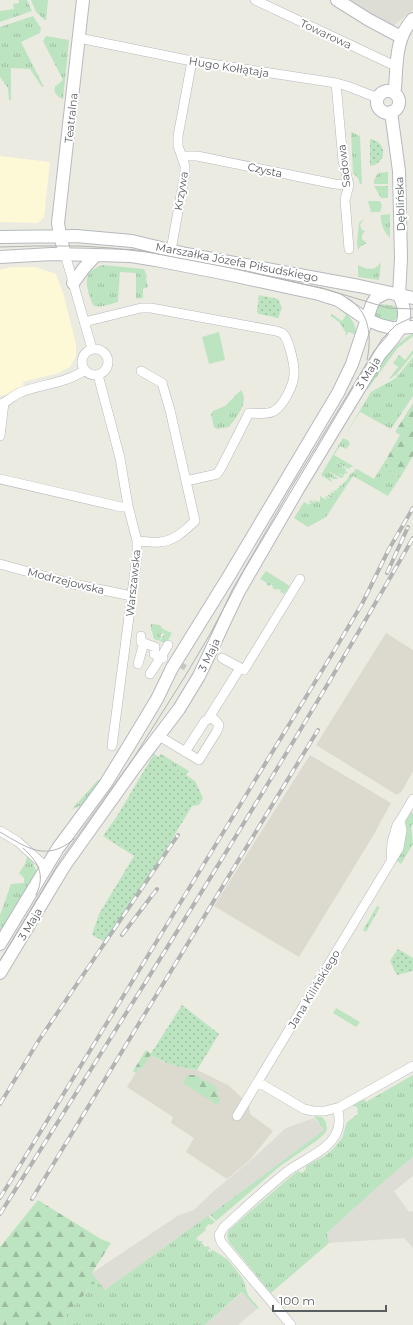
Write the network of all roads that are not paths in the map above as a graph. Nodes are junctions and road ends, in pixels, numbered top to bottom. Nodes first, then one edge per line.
1 (83, 0) edge
2 (256, 0) edge
3 (337, 0) edge
4 (413, 19) edge
5 (401, 37) junction
6 (79, 38) junction
7 (192, 62) junction
8 (397, 65) junction
9 (336, 83) junction
10 (393, 92) junction
11 (378, 98) junction
12 (391, 112) junction
13 (182, 156) junction
14 (349, 185) junction
15 (58, 223) junction
16 (35, 236) junction
17 (60, 236) junction
18 (0, 237) edge
19 (348, 249) dead end
20 (171, 250) junction
21 (65, 254) junction
22 (96, 255) junction
23 (0, 257) edge
24 (73, 283) junction
25 (386, 293) junction
26 (399, 296) junction
27 (413, 298) edge
28 (347, 306) junction
29 (366, 319) junction
30 (84, 322) junction
31 (408, 327) edge
32 (361, 337) junction
33 (92, 349) junction
34 (84, 370) junction
35 (141, 371) dead end
36 (98, 375) junction
37 (2, 404) edge
38 (0, 436) edge
39 (0, 479) edge
40 (186, 481) junction
41 (128, 506) junction
42 (137, 541) junction
43 (0, 564) edge
44 (300, 579) dead end
45 (132, 596) junction
46 (168, 646) dead end
47 (222, 658) dead end
48 (155, 662) junction
49 (240, 668) junction
50 (208, 719) junction
51 (159, 736) junction
52 (112, 746) dead end
53 (185, 752) junction
54 (413, 799) edge
55 (0, 831) edge
56 (46, 867) junction
57 (0, 944) edge
58 (0, 973) edge
59 (413, 1066) edge
60 (258, 1082) junction
61 (337, 1108) junction
62 (237, 1116) dead end
63 (291, 1325) edge

1 - 6 main road, Teatralna
2 - 8 street, Towarowa
3 - 5 main road
4 - 5 main road
5 - 8 main road
6 - 7 street, Hugo Kołłątaja
6 - 15 main road, Teatralna
7 - 9 street, Hugo Kołłątaja
7 - 13 street, Krzywa
8 - 10 main road
9 - 11 street, Hugo Kołłątaja
9 - 14 street, Sadowa
10 - 11 main road
10 - 12 main road
11 - 12 main road
12 - 26 main road, Dęblińska
13 - 14 street, Czysta
13 - 20 street, Krzywa
14 - 19 street, Sadowa
15 - 16 main road
15 - 17 main road, Teatralna
16 - 17 main road, Marszałka Józefa Piłsudskiego
16 - 18 main road, Marszałka Józefa Piłsudskiego
17 - 20 main road, Marszałka Józefa Piłsudskiego
17 - 21 main road, Teatralna
20 - 25 main road, Marszałka Józefa Piłsudskiego
21 - 22 main road, Marszałka Józefa Piłsudskiego
21 - 23 main road, Marszałka Józefa Piłsudskiego
21 - 24 street
22 - 24 main road
22 - 28 main road, Marszałka Józefa Piłsudskiego
24 - 30 street
25 - 26 main road, Marszałka Józefa Piłsudskiego
25 - 29 main road, 3 Maja
26 - 27 main road, Marszałka Józefa Piłsudskiego
26 - 31 main road
28 - 29 main road, Marszałka Józefa Piłsudskiego
28 - 32 main road
29 - 31 main road, Marszałka Józefa Piłsudskiego
29 - 32 main road, 3 Maja
30 - 33 street
30 - 40 street
31 - 51 main road, 3 Maja
32 - 56 main road, 3 Maja
33 - 34 street
33 - 36 street
34 - 36 street
34 - 37 street
35 - 40 street
36 - 41 street, Warszawska
37 - 38 street
39 - 41 street
40 - 42 street
41 - 42 street, Warszawska
42 - 45 street, Warszawska
43 - 45 street, Modrzejowska
44 - 49 street
45 - 52 street, Warszawska
46 - 48 street
47 - 49 street
48 - 48 street
49 - 50 street
50 - 53 street
50 - 53 street
51 - 53 street
51 - 58 main road, 3 Maja
54 - 60 street, Jana Kilińskiego
55 - 56 street
56 - 57 main road, 3 Maja
59 - 61 street
60 - 61 street
60 - 62 street, Jana Kilińskiego
61 - 63 street

